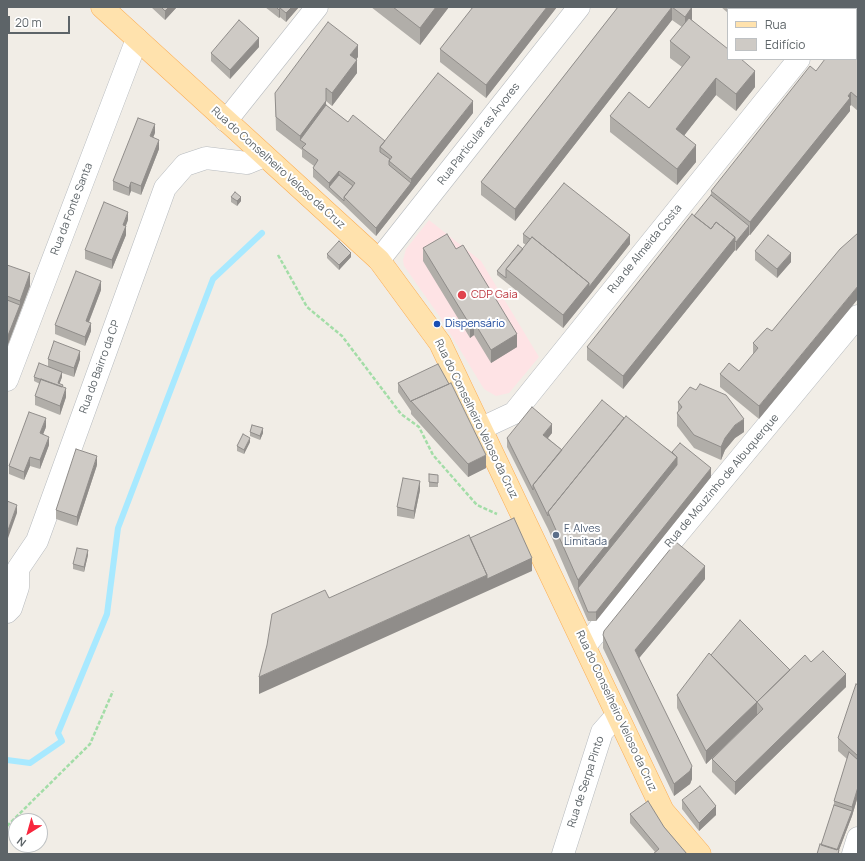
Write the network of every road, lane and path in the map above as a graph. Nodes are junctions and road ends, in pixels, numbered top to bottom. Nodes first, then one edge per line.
1 (102, 7) edge
2 (317, 7) edge
3 (579, 7) edge
4 (137, 39) junction
5 (798, 60) edge
6 (226, 121) junction
7 (264, 156) junction
8 (278, 255) dead end
9 (379, 260) junction
10 (858, 316) edge
11 (7, 380) edge
12 (482, 428) junction
13 (520, 508) junction
14 (12, 568) edge
15 (7, 612) edge
16 (585, 646) junction
17 (113, 691) dead end
18 (617, 715) junction
19 (7, 826) edge
20 (858, 838) edge
21 (563, 854) edge
22 (700, 854) edge
23 (853, 854) edge

1 - 4 main road, Rua do Conselheiro Veloso da Cruz
2 - 6 street
3 - 9 street, Rua Particular as Árvores
4 - 6 main road, Rua do Conselheiro Veloso da Cruz
4 - 11 street, Rua da Fonte Santa
5 - 12 street, Rua de Almeida Costa
6 - 7 main road, Rua do Conselheiro Veloso da Cruz
7 - 9 main road, Rua do Conselheiro Veloso da Cruz
7 - 14 street, Rua do Bairro da CP
8 - 13 path
9 - 12 main road, Rua do Conselheiro Veloso da Cruz
10 - 16 street, Rua de Mouzinho de Albuquerque
12 - 13 main road, Rua do Conselheiro Veloso da Cruz
13 - 16 main road, Rua do Conselheiro Veloso da Cruz
14 - 15 street, Rua do Bairro da CP
16 - 18 main road, Rua do Conselheiro Veloso da Cruz
17 - 19 path
18 - 21 street, Rua de Serpa Pinto
18 - 22 main road, Rua do Conselheiro Veloso da Cruz
20 - 23 street

